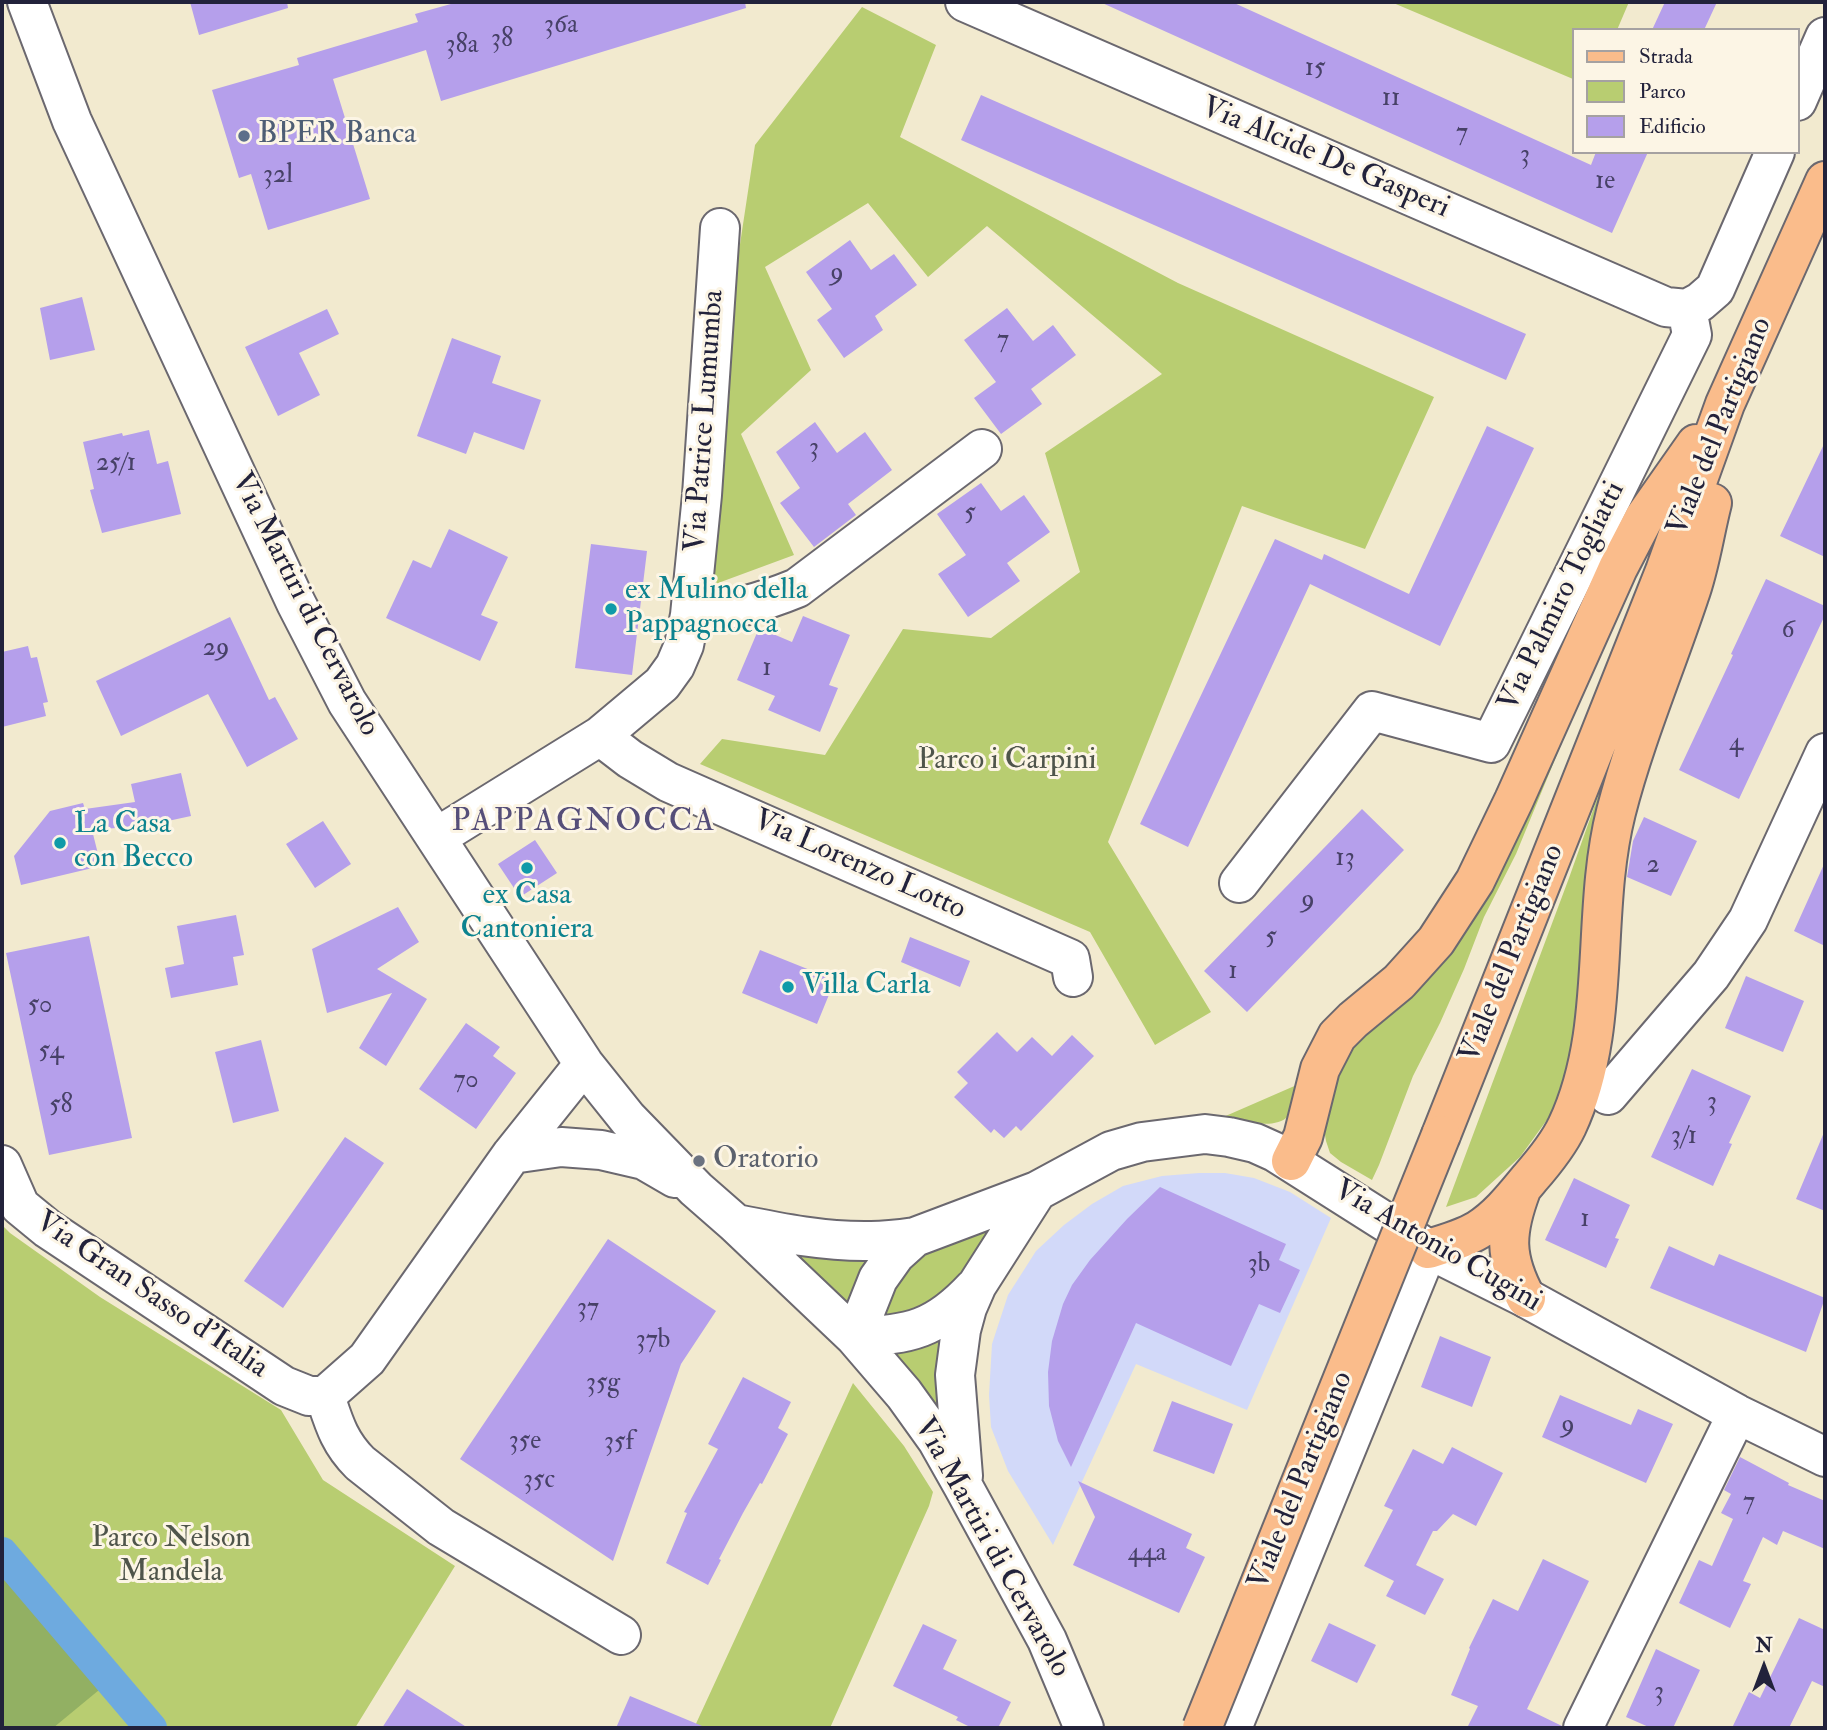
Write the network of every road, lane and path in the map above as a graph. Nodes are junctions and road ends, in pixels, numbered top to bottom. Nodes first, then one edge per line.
1 (965, 2) edge
2 (20, 14) edge
3 (1825, 37) edge
4 (1799, 96) edge
5 (1774, 154) edge
6 (1825, 181) edge
7 (720, 228) dead end
8 (1687, 309) junction
9 (1746, 357) junction
10 (1725, 404) junction
11 (982, 449) dead end
12 (690, 615) junction
13 (600, 736) junction
14 (1825, 753) edge
15 (437, 837) junction
16 (1239, 883) dead end
17 (1674, 969) dead end
18 (1711, 975) junction
19 (1073, 977) dead end
20 (584, 1063) junction
21 (1608, 1095) dead end
22 (512, 1154) junction
23 (1291, 1161) junction
24 (2, 1165) edge
25 (1522, 1187) junction
26 (696, 1189) junction
27 (1037, 1191) junction
28 (736, 1224) junction
29 (915, 1237) junction
30 (1428, 1249) junction
31 (977, 1285) junction
32 (1526, 1298) junction
33 (855, 1337) junction
34 (325, 1396) junction
35 (1737, 1414) junction
36 (1825, 1457) edge
37 (963, 1486) junction
38 (621, 1635) dead end
39 (1084, 1728) edge
40 (1202, 1728) edge
41 (1232, 1728) edge
42 (1583, 1728) edge

1 - 8 street, Via Alcide De Gasperi
2 - 15 street, Via Martiri di Cervarolo
3 - 4 street
5 - 8 street
6 - 9 main road, Viale del Partigiano
7 - 12 street, Via Patrice Lumumba
8 - 16 street, Via Palmiro Togliatti
9 - 10 main road, Viale del Partigiano
9 - 25 main road
10 - 23 main road
10 - 40 main road, Viale del Partigiano, bridge
11 - 12 street
12 - 13 street, Via Patrice Lumumba
13 - 15 street, Via Patrice Lumumba
13 - 19 street, Via Lorenzo Lotto
14 - 18 street
15 - 20 street, Via Martiri di Cervarolo
17 - 18 street
18 - 21 street
20 - 22 street
20 - 26 street, Via Martiri di Cervarolo
22 - 26 street
22 - 34 street
23 - 27 street, Via Antonio Cugini
23 - 30 street, Via Antonio Cugini
24 - 34 street, Via Gran Sasso d'Italia
25 - 30 main road
25 - 32 main road
26 - 28 street, Via Martiri di Cervarolo
27 - 29 street, Via Antonio Cugini
27 - 31 street, Via Antonio Cugini
28 - 29 street, Via Antonio Cugini
28 - 33 street, Via Martiri di Cervarolo
29 - 33 street, Via Antonio Cugini
30 - 32 street, Via Antonio Cugini
30 - 41 street
31 - 33 street, Via Antonio Cugini
31 - 37 street, Via Antonio Cugini
32 - 35 street, Via Antonio Cugini
33 - 37 street, Via Martiri di Cervarolo
34 - 38 street
35 - 36 street, Via Antonio Cugini
35 - 42 street
37 - 39 street, Via Martiri di Cervarolo

